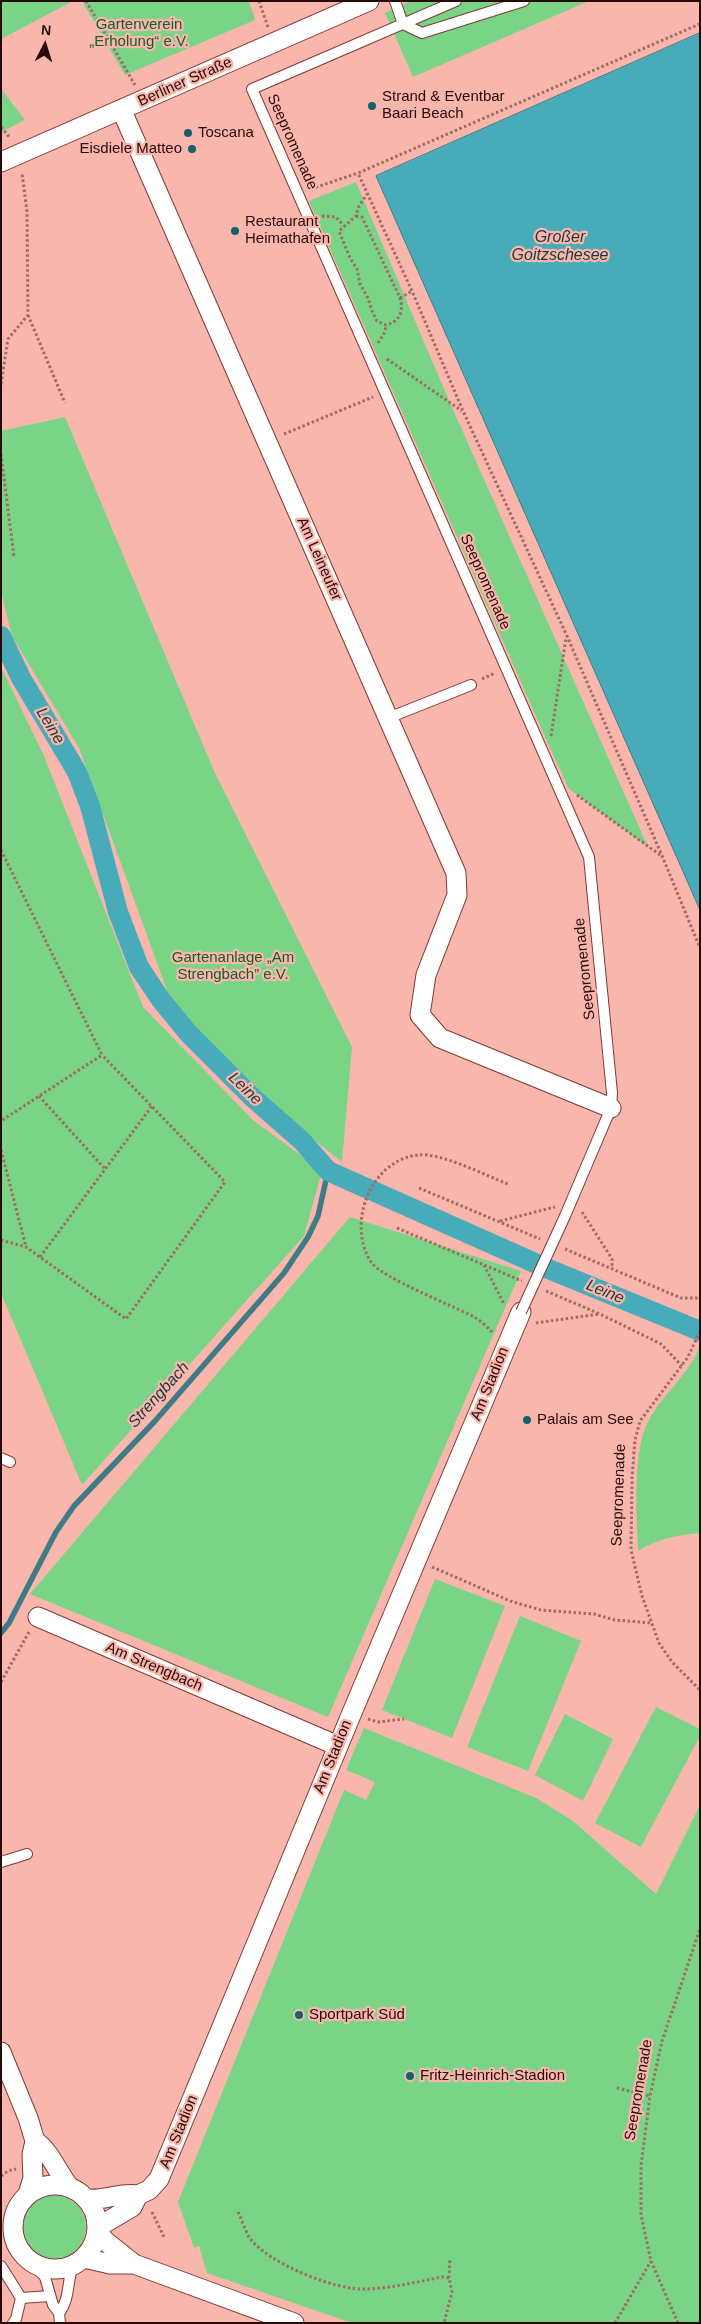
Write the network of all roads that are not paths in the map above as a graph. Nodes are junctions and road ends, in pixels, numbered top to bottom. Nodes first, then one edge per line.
1 (369, 1) edge
2 (396, 1) edge
3 (456, 1) edge
4 (524, 1) edge
5 (403, 24) junction
6 (122, 111) junction
7 (9, 152) edge
8 (470, 685) road end
9 (388, 718) junction
10 (611, 1108) junction
11 (521, 1312) joint
12 (38, 1617) road end
13 (338, 1746) junction
14 (27, 1854) dead end
15 (1, 1862) edge
16 (1, 2052) edge
17 (35, 2141) junction
18 (70, 2188) junction
19 (138, 2195) junction
20 (86, 2198) junction
21 (24, 2199) junction
22 (1, 2208) edge
23 (97, 2229) junction
24 (1, 2230) edge
25 (17, 2246) junction
26 (79, 2262) junction
27 (33, 2264) junction
28 (134, 2264) junction
29 (1, 2266) edge
30 (50, 2296) junction
31 (21, 2298) junction
32 (60, 2318) edge
33 (13, 2323) edge
34 (294, 2323) edge

1 - 6 street, Berliner Straße
2 - 5 lane
3 - 5 lane, Seepromenade
4 - 5 lane
5 - 10 lane, Seepromenade
6 - 7 street, Berliner Straße
6 - 9 street, Am Leineufer
8 - 9 lane
9 - 10 street, Am Leineufer
10 - 11 lane, Seepromenade, bridge
11 - 13 street, Am Stadion
12 - 13 street, Am Strengbach
13 - 19 street, Am Stadion
14 - 15 lane
16 - 17 street
17 - 18 street
17 - 21 street
18 - 20 street
18 - 21 street
19 - 20 street
19 - 23 street, Am Stadion
20 - 23 street
21 - 22 street
21 - 25 street
23 - 26 street
23 - 28 street
24 - 25 street
25 - 27 street
26 - 27 street
26 - 28 street
26 - 32 lane
27 - 30 lane
28 - 34 street
29 - 31 lane
30 - 31 lane
30 - 32 lane
31 - 33 lane

